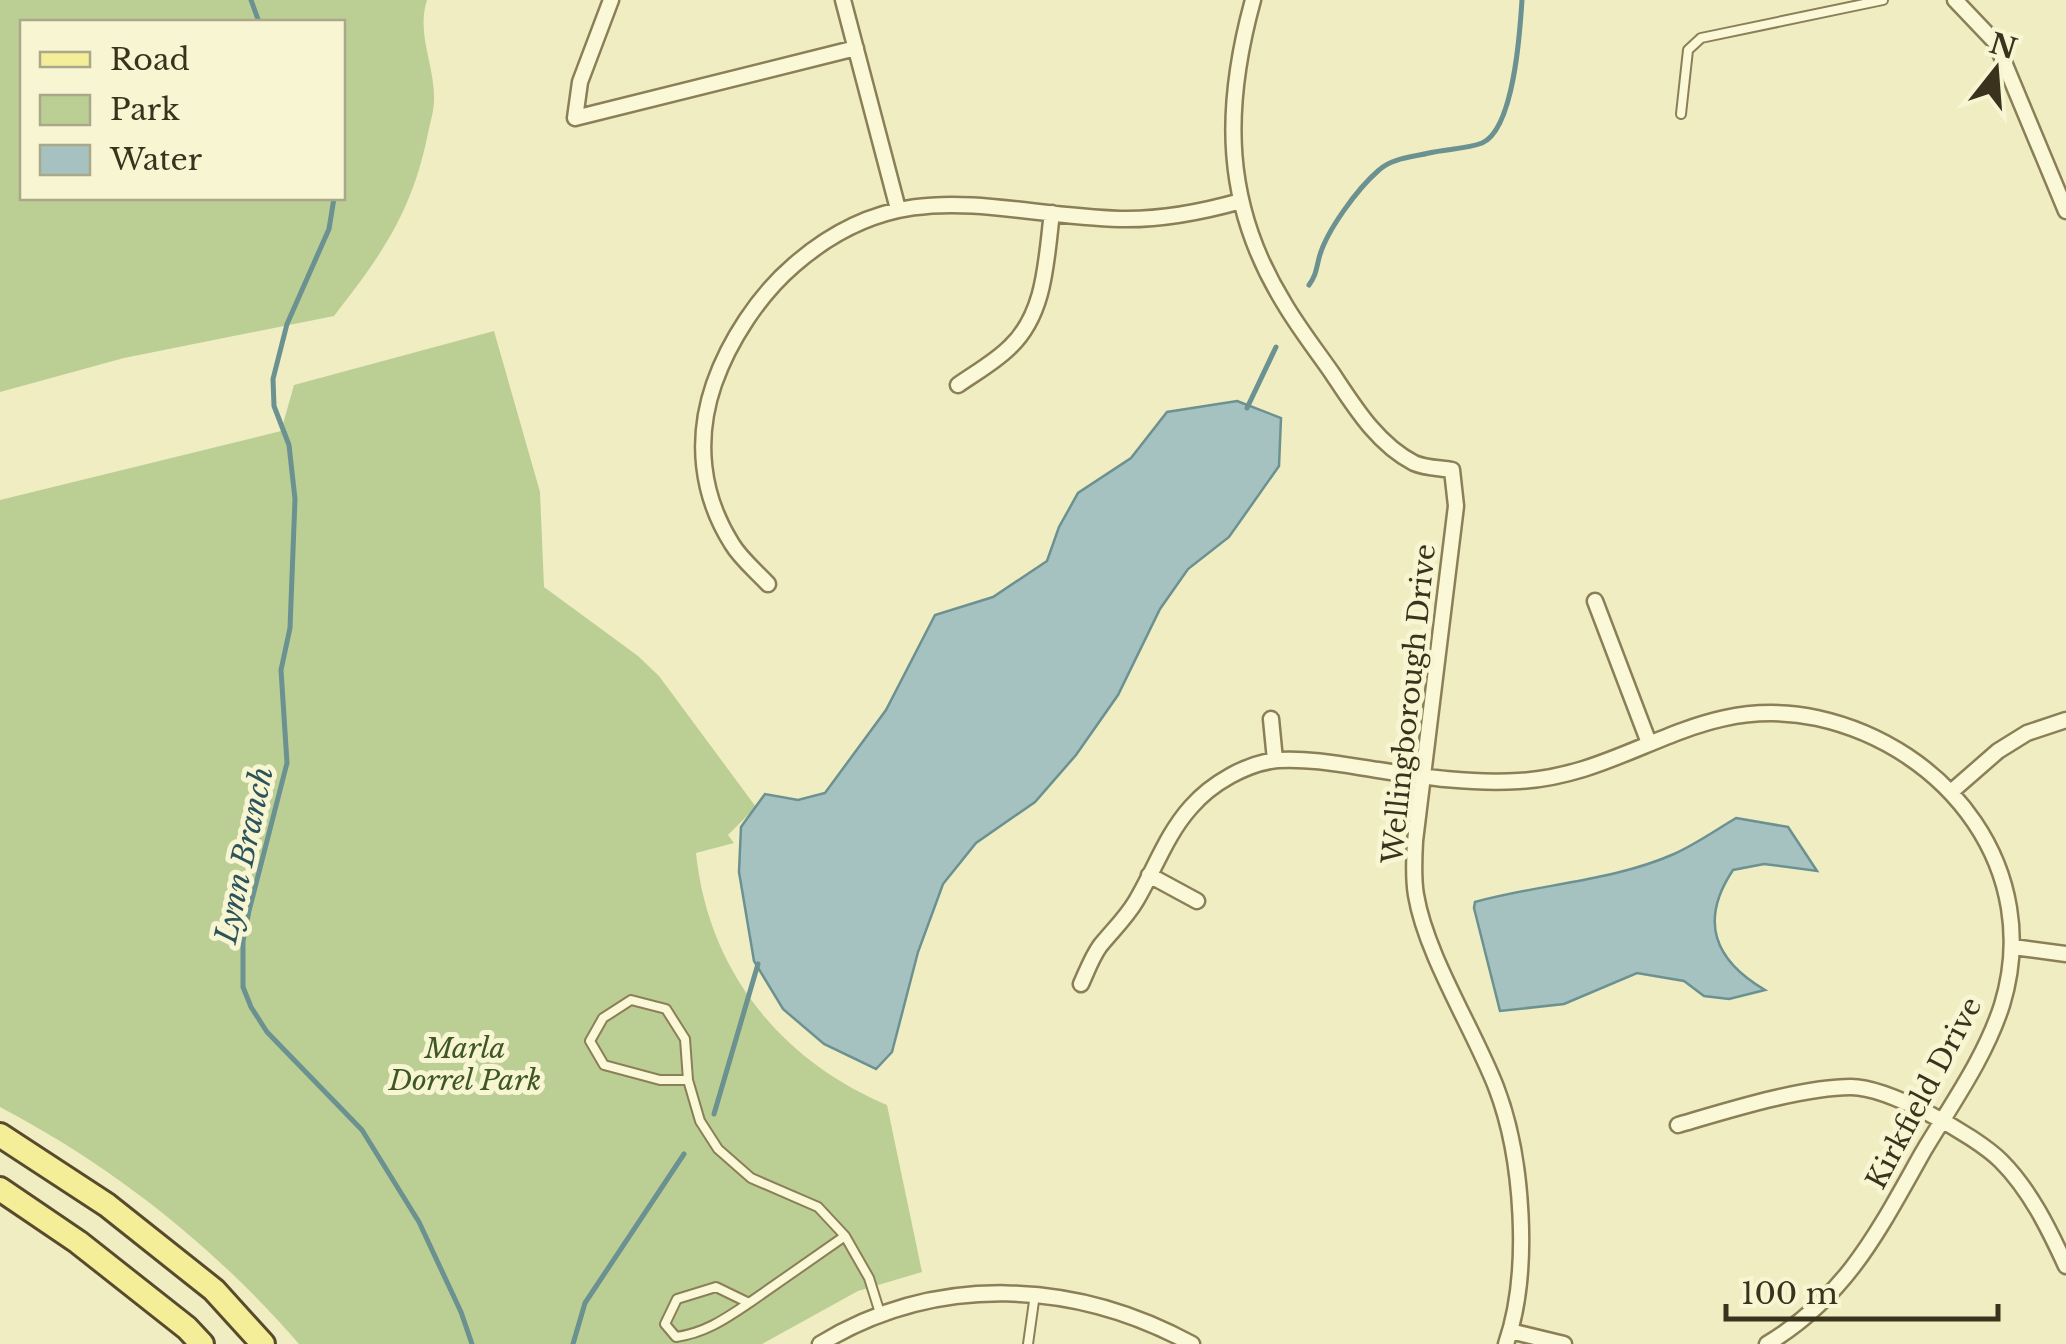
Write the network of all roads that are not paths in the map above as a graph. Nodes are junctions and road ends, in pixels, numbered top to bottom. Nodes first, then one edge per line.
1 (611, 0) edge
2 (843, 0) edge
3 (1253, 0) edge
4 (1883, 0) edge
5 (1955, 0) edge
6 (856, 48) junction
7 (1681, 114) dead end
8 (1241, 200) junction
9 (898, 209) junction
10 (2066, 211) edge
11 (1052, 213) junction
12 (958, 384) dead end
13 (768, 584) dead end
14 (1595, 601) dead end
15 (1270, 719) dead end
16 (2066, 720) edge
17 (1649, 743) junction
18 (1275, 760) junction
19 (1424, 776) junction
20 (1951, 792) junction
21 (1149, 875) junction
22 (1197, 901) dead end
23 (2013, 948) junction
24 (2066, 954) edge
25 (1081, 984) dead end
26 (688, 1080) junction
27 (1941, 1121) junction
28 (1678, 1124) dead end
29 (0, 1135) edge
30 (0, 1188) edge
31 (845, 1236) junction
32 (2066, 1266) edge
33 (1034, 1294) junction
34 (749, 1303) junction
35 (880, 1312) junction
36 (1508, 1338) edge
37 (202, 1344) edge
38 (264, 1344) edge
39 (820, 1344) edge
40 (1028, 1344) edge
41 (1192, 1344) edge
42 (1564, 1344) edge
43 (1767, 1344) edge

1 - 6 street
2 - 6 street
3 - 8 street
4 - 7 lane
5 - 10 street
6 - 9 street
8 - 11 street
8 - 19 street, Wellingborough Drive
9 - 11 street
9 - 13 street
11 - 12 street
14 - 17 street
15 - 18 street
16 - 20 street
17 - 19 street, Kirkfield Drive
17 - 20 street, Kirkfield Drive
18 - 19 street, Kirkfield Drive
18 - 21 street
19 - 36 street, Wellingborough Drive
20 - 23 street, Kirkfield Drive
21 - 22 street
21 - 25 street
23 - 24 street
23 - 27 street, Kirkfield Drive
26 - 26 lane
26 - 31 lane
27 - 28 street
27 - 32 street
27 - 43 street, Kirkfield Drive
29 - 38 main road
30 - 37 main road
31 - 34 lane
31 - 35 lane
33 - 35 street
33 - 40 lane
33 - 41 street
34 - 34 lane
35 - 39 street
36 - 42 street

